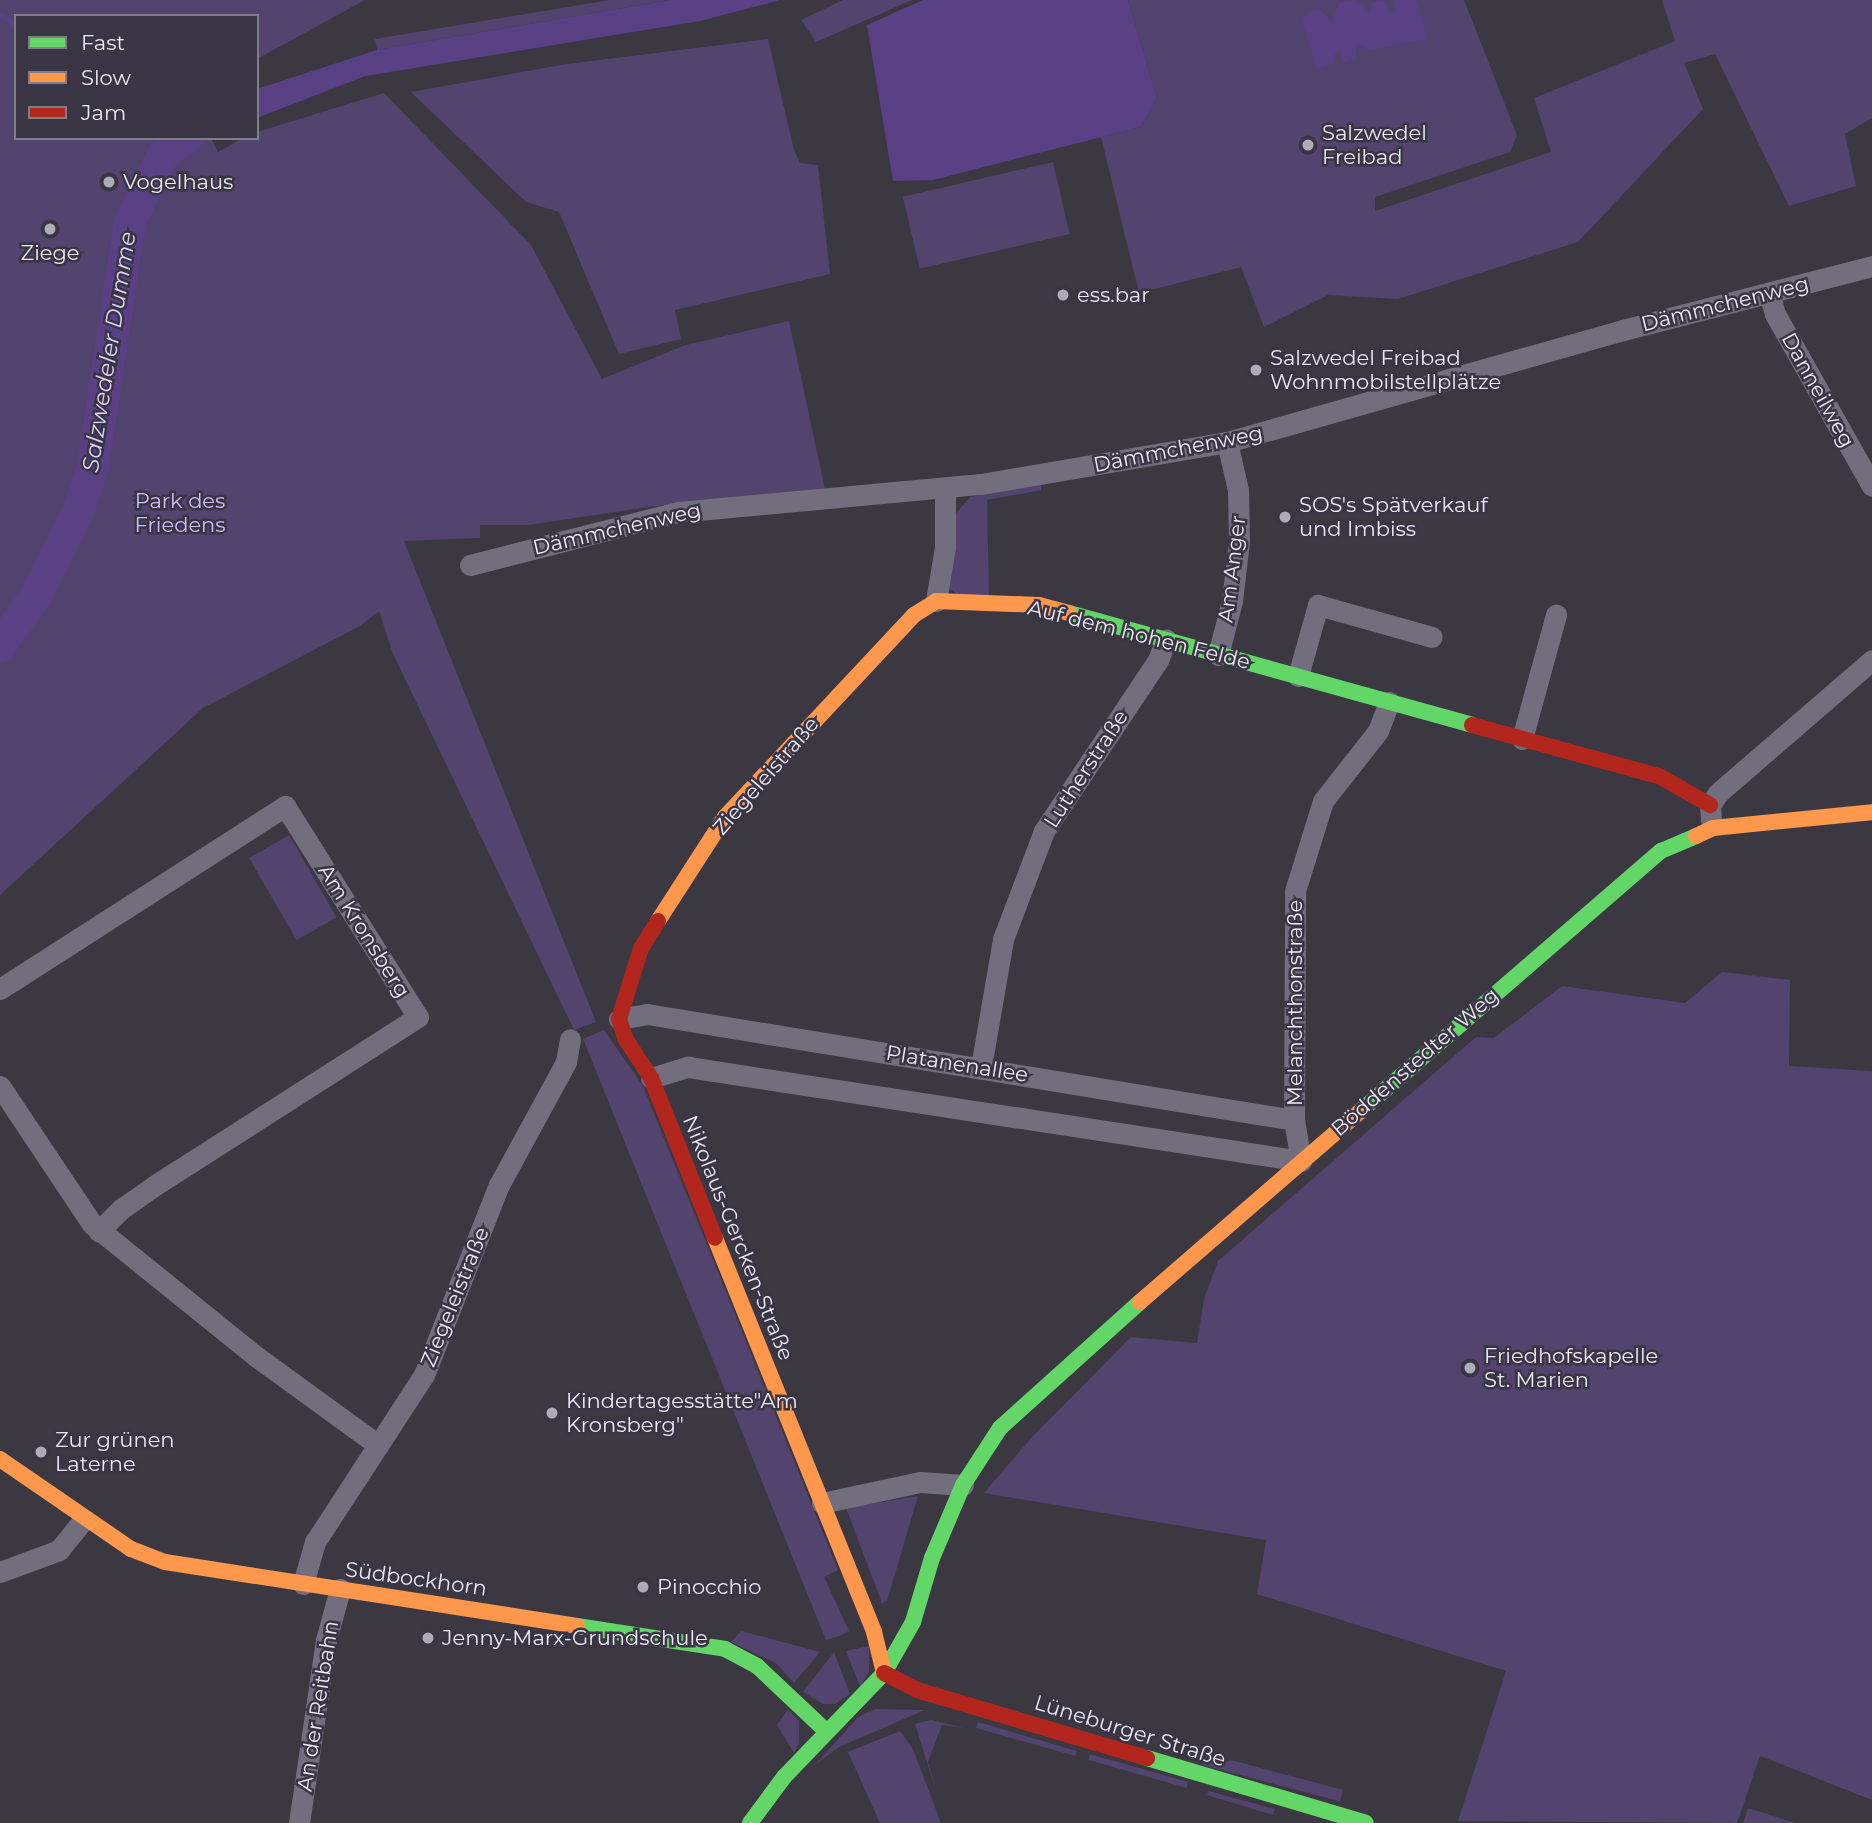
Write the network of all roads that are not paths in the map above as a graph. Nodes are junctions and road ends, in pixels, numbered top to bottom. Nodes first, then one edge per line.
1 (1872, 266) edge
2 (1769, 293) junction
3 (1227, 442) junction
4 (1872, 486) edge
5 (945, 489) junction
6 (470, 565) dead end
7 (936, 601) junction
8 (1556, 615) dead end
9 (1432, 637) dead end
10 (1166, 640) junction
11 (1218, 654) junction
12 (1872, 660) edge
13 (1298, 676) junction
14 (1389, 702) junction
15 (1522, 739) junction
16 (1710, 805) junction
17 (1872, 812) edge
18 (1713, 828) junction
19 (0, 989) edge
20 (619, 1019) junction
21 (570, 1039) dead end
22 (981, 1068) junction
23 (652, 1078) junction
24 (0, 1086) edge
25 (1294, 1120) junction
26 (1301, 1161) junction
27 (99, 1231) junction
28 (378, 1445) junction
29 (0, 1459) edge
30 (963, 1485) junction
31 (822, 1503) junction
32 (83, 1520) junction
33 (0, 1572) edge
34 (303, 1584) junction
35 (340, 1589) junction
36 (884, 1673) junction
37 (826, 1731) junction
38 (299, 1823) edge
39 (750, 1823) edge
40 (1366, 1823) edge

1 - 2 street, Dämmchenweg
2 - 3 street, Dämmchenweg
2 - 4 street, Danneilweg
3 - 5 street, Dämmchenweg
3 - 11 street, Am Anger
5 - 6 street, Dämmchenweg
5 - 7 street
7 - 10 street, Auf dem hohen Felde
7 - 20 street, Ziegeleistraße
8 - 15 street
9 - 13 street
10 - 11 street, Auf dem hohen Felde
10 - 22 street, Lutherstraße
11 - 13 street, Auf dem hohen Felde
12 - 16 street
13 - 14 street, Auf dem hohen Felde
14 - 15 street, Auf dem hohen Felde
14 - 25 street, Melanchthonstraße
15 - 16 street, Auf dem hohen Felde
16 - 18 street
17 - 18 street, Böddenstedter Weg
18 - 26 street, Böddenstedter Weg
19 - 27 street, Am Kronsberg
20 - 22 street, Platanenallee
20 - 23 street, Nikolaus-Gercken-Straße
21 - 28 street, Ziegeleistraße
22 - 25 street, Platanenallee
23 - 26 street, Platanenallee
23 - 31 street, Nikolaus-Gercken-Straße
24 - 27 street
25 - 26 street, Melanchthonstraße
26 - 30 street, Böddenstedter Weg
27 - 28 street
28 - 34 street, Ziegeleistraße
29 - 32 street, Südbockhorn
30 - 31 street
30 - 36 street, Böddenstedter Weg
31 - 36 street, Nikolaus-Gercken-Straße
32 - 33 street
32 - 34 street, Südbockhorn
34 - 35 street, Südbockhorn
35 - 37 street, Südbockhorn
35 - 38 street, An der Reitbahn
36 - 37 street, Böddenstedter Weg
36 - 40 street, Lüneburger Straße
37 - 39 street, Böddenstedter Weg

